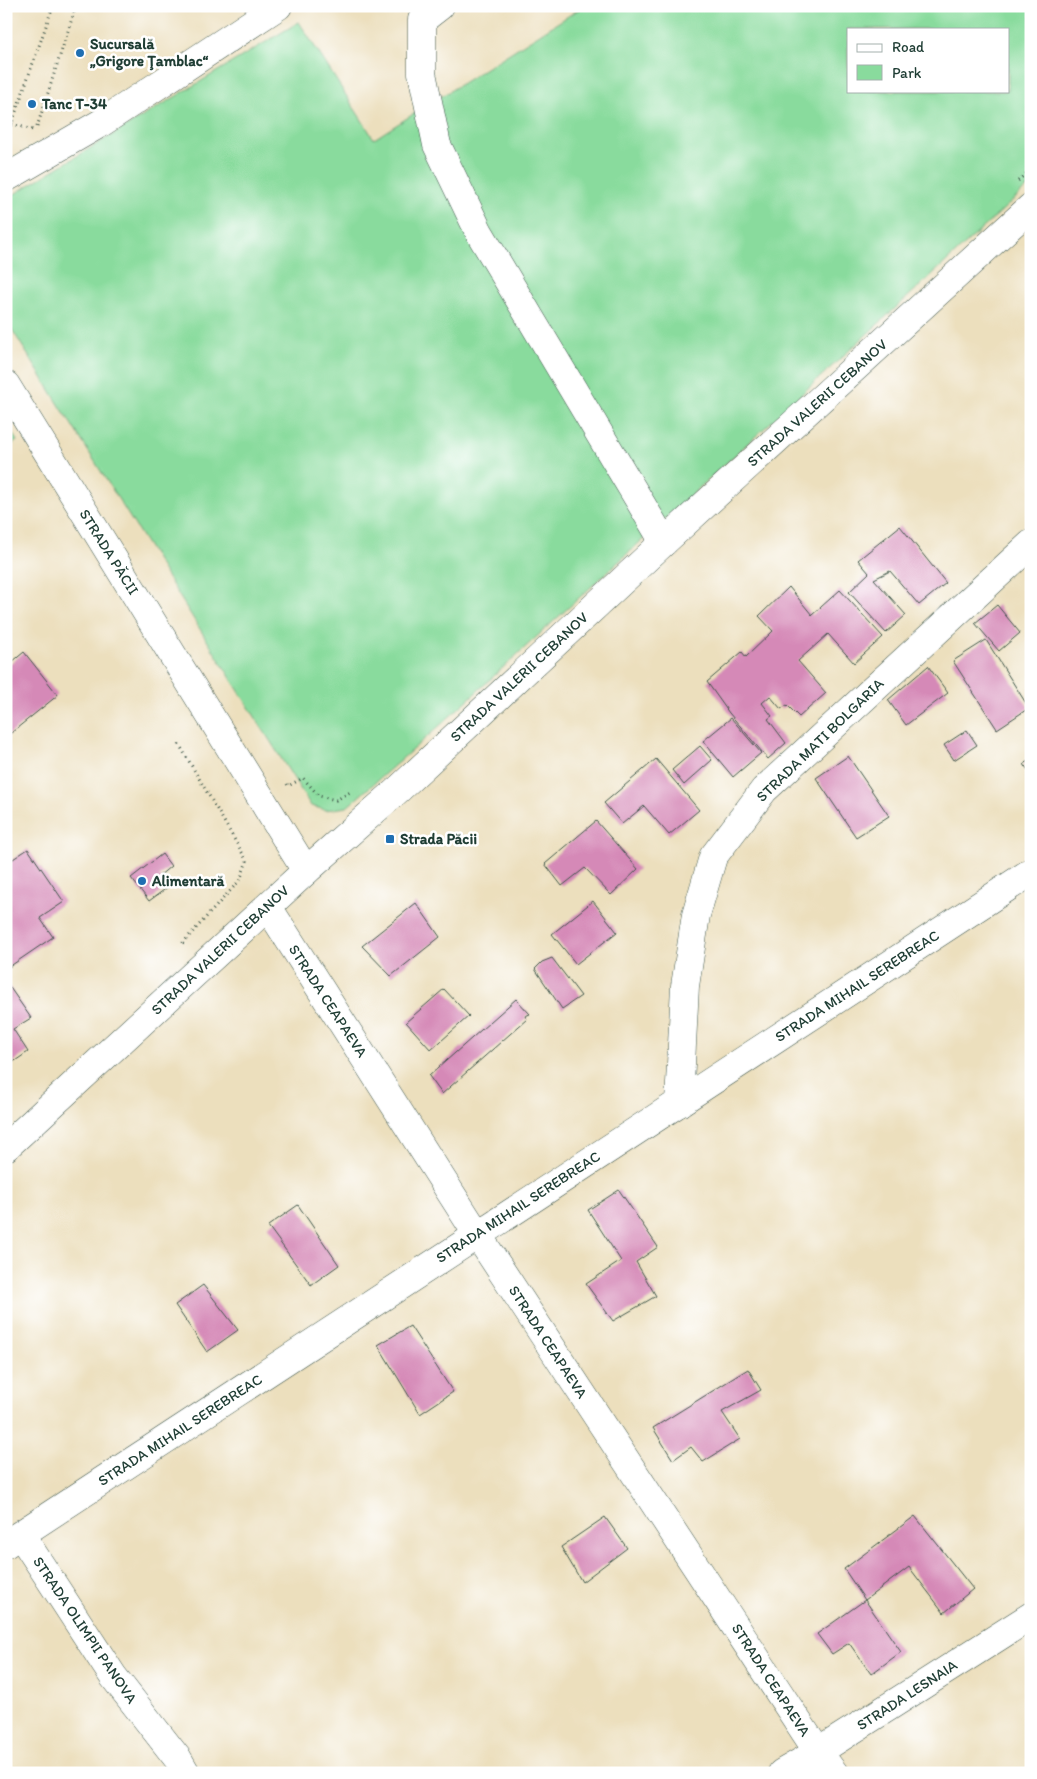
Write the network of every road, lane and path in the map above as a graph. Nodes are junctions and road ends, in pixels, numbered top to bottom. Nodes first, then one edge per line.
1 (53, 6) edge
2 (76, 6) edge
3 (278, 6) edge
4 (440, 6) edge
5 (12, 124) junction
6 (6, 140) edge
7 (1031, 169) edge
8 (6, 178) edge
9 (1016, 183) dead end
10 (1031, 207) edge
11 (6, 385) edge
12 (664, 542) junction
13 (1031, 544) edge
14 (179, 744) dead end
15 (282, 778) dead end
16 (358, 787) dead end
17 (306, 871) junction
18 (1031, 872) edge
19 (268, 907) junction
20 (176, 951) dead end
21 (679, 1103) junction
22 (6, 1146) edge
23 (477, 1234) junction
24 (14, 1539) edge
25 (1031, 1616) edge
26 (826, 1762) edge
27 (186, 1773) edge
28 (782, 1773) edge

1 - 5 path
2 - 5 path
3 - 8 street
4 - 12 street
5 - 6 path
7 - 9 path
10 - 12 street, STRADA VALERII CEBANOV
11 - 17 street, STRADA PĂCII
12 - 17 street, STRADA VALERII CEBANOV
13 - 21 street, STRADA MATI BOLGARIA
14 - 20 path
15 - 16 path
17 - 19 street, STRADA VALERII CEBANOV
18 - 21 street, STRADA MIHAIL SEREBREAC
19 - 22 street, STRADA VALERII CEBANOV
19 - 23 street, STRADA CEAPAEVA
21 - 23 street, STRADA MIHAIL SEREBREAC
23 - 24 street, STRADA MIHAIL SEREBREAC
23 - 26 street, STRADA CEAPAEVA
24 - 27 street, STRADA OLIMPII PANOVA
25 - 26 street, STRADA LESNAIA
26 - 28 street, STRADA LESNAIA

